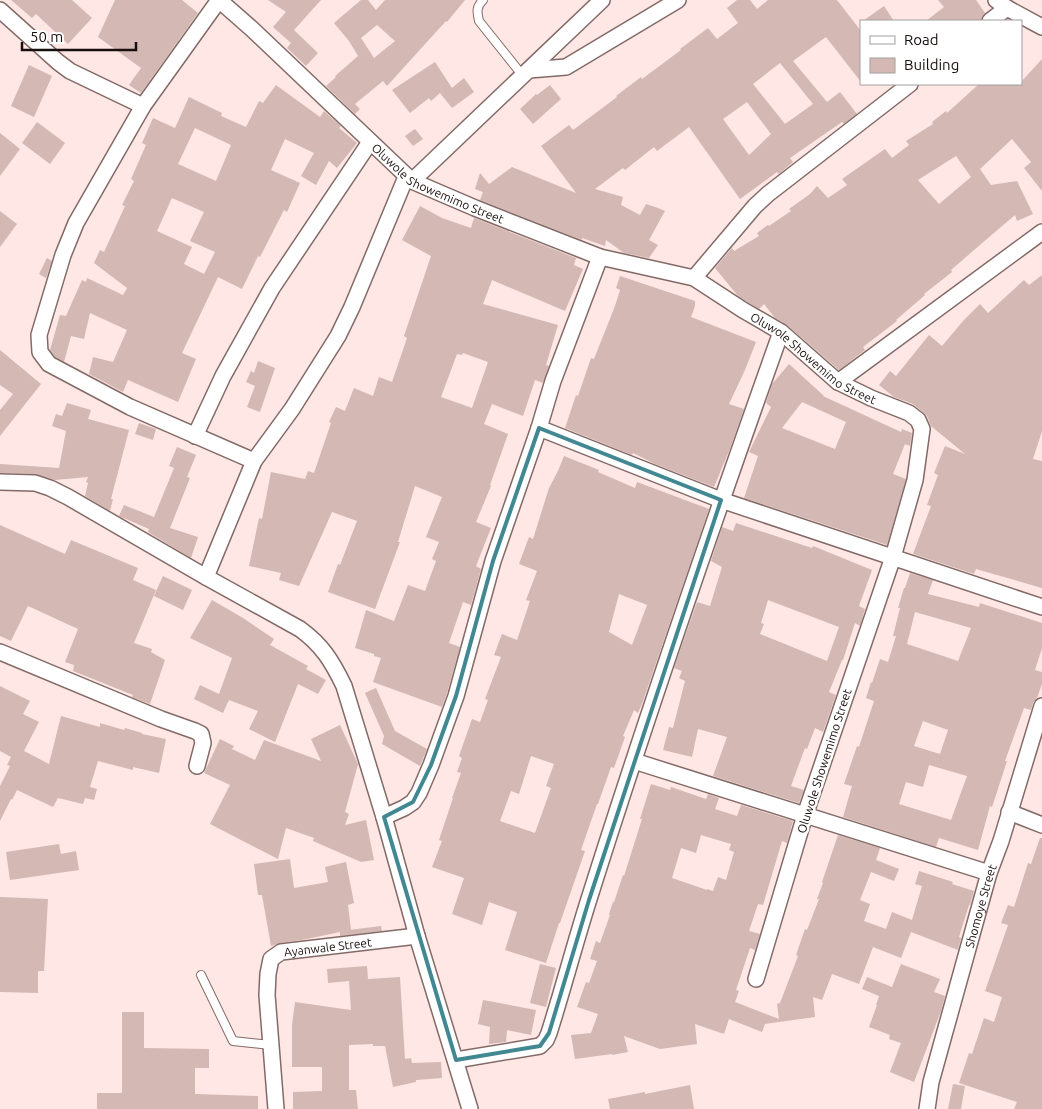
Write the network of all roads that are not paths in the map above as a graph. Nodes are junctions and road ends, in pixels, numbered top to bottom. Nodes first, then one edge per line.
1 (219, 0) edge
2 (482, 0) edge
3 (602, 0) edge
4 (678, 0) edge
5 (1002, 4) edge
6 (0, 10) edge
7 (991, 20) edge
8 (1042, 27) edge
9 (526, 73) junction
10 (909, 85) edge
11 (143, 106) junction
12 (370, 142) junction
13 (410, 179) junction
14 (1042, 232) edge
15 (600, 257) junction
16 (694, 278) junction
17 (781, 332) junction
18 (838, 382) junction
19 (539, 428) junction
20 (195, 436) junction
21 (254, 462) junction
22 (0, 482) edge
23 (721, 500) junction
24 (892, 557) junction
25 (206, 577) junction
26 (1042, 607) edge
27 (0, 652) edge
28 (1042, 706) edge
29 (634, 761) junction
30 (197, 766) dead end
31 (1008, 812) junction
32 (805, 815) junction
33 (384, 817) junction
34 (1042, 825) edge
35 (989, 873) junction
36 (417, 936) junction
37 (201, 975) dead end
38 (756, 979) dead end
39 (271, 1045) junction
40 (456, 1060) junction
41 (276, 1109) edge
42 (470, 1109) edge
43 (927, 1109) edge

1 - 11 street
1 - 12 street, Oluwole Showemimo Street
2 - 9 lane
3 - 9 street
4 - 9 street
5 - 7 street
5 - 8 street
6 - 11 street
9 - 13 street
10 - 16 street
11 - 20 street
12 - 13 street, Oluwole Showemimo Street
12 - 20 street
13 - 15 street, Oluwole Showemimo Street
13 - 21 street
14 - 18 street
15 - 16 street, Oluwole Showemimo Street
15 - 19 street
16 - 17 street, Oluwole Showemimo Street
17 - 18 street, Oluwole Showemimo Street
17 - 23 street
18 - 24 street, Oluwole Showemimo Street
19 - 23 street
19 - 33 street
20 - 21 street
21 - 25 street
22 - 25 street
23 - 24 street
23 - 29 street
24 - 26 street
24 - 32 street, Oluwole Showemimo Street
25 - 33 street
27 - 30 street
28 - 31 street, Shomoye Street
29 - 32 street
29 - 40 street
31 - 34 street
31 - 35 street, Shomoye Street
32 - 35 street
32 - 38 street, Oluwole Showemimo Street
33 - 36 street
35 - 43 street, Shomoye Street
36 - 39 street, Ayanwale Street
36 - 40 street
37 - 39 lane
39 - 41 street, Ayanwale Street
40 - 42 street

